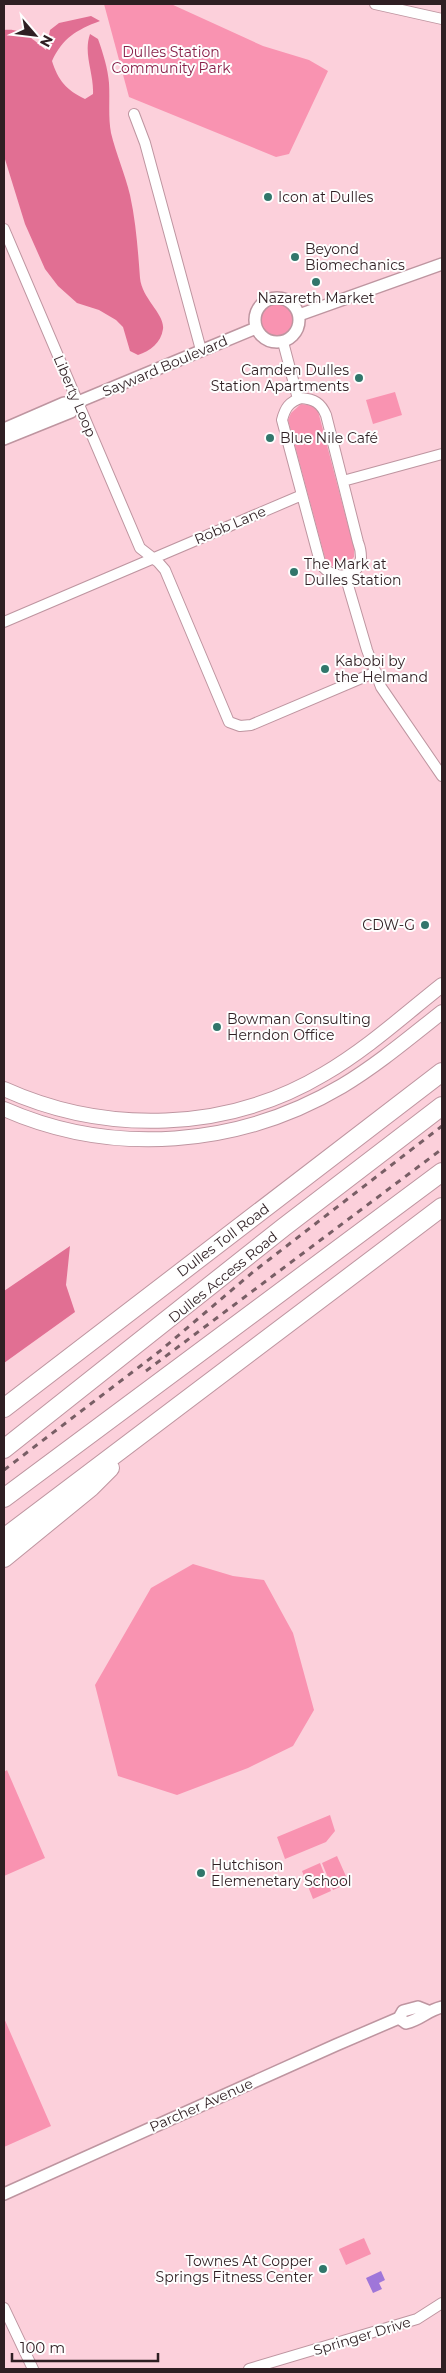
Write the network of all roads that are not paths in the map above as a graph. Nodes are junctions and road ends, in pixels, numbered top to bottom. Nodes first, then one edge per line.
1 (375, 4) edge
2 (425, 4) edge
3 (424, 15) junction
4 (442, 19) edge
5 (134, 114) dead end
6 (4, 229) edge
7 (442, 264) edge
8 (299, 315) junction
9 (256, 328) junction
10 (283, 342) junction
11 (201, 350) junction
12 (298, 399) junction
13 (75, 403) junction
14 (4, 429) edge
15 (4, 439) edge
16 (442, 454) edge
17 (343, 481) junction
18 (302, 495) junction
19 (155, 557) junction
20 (345, 575) junction
21 (4, 622) edge
22 (376, 672) junction
23 (442, 776) edge
24 (442, 985) edge
25 (442, 1012) edge
26 (442, 1072) edge
27 (4, 1089) edge
28 (442, 1106) edge
29 (4, 1109) edge
30 (442, 1172) edge
31 (442, 1207) edge
32 (145, 1300) junction
33 (4, 1392) edge
34 (4, 1408) edge
35 (156, 1425) junction
36 (4, 1449) edge
37 (4, 1498) edge
38 (4, 1538) edge
39 (4, 1558) edge
40 (442, 2007) edge
41 (4, 2194) edge
42 (442, 2302) edge
43 (4, 2308) edge
44 (33, 2369) edge
45 (249, 2369) edge

1 - 3 street
2 - 3 street
3 - 4 street
5 - 11 street
6 - 13 street, Liberty Loop
7 - 8 street
8 - 9 street
8 - 10 street
9 - 10 street
9 - 11 street, Sayward Boulevard
10 - 12 street
11 - 13 street, Sayward Boulevard
12 - 17 street
12 - 18 street
13 - 14 street, Sayward Boulevard
13 - 15 street, Sayward Boulevard
13 - 19 street, Liberty Loop
16 - 17 street
17 - 20 street
18 - 19 street, Robb Lane
18 - 20 street
19 - 21 street
19 - 22 street, Liberty Loop
20 - 22 street
22 - 23 street
24 - 27 main road
25 - 29 main road
26 - 32 highway, Dulles Toll Road
28 - 36 highway, Dulles Access Road
30 - 37 highway
31 - 35 highway
32 - 33 highway
32 - 34 highway, Dulles Toll Road
35 - 38 highway
35 - 39 highway
40 - 41 street, Parcher Avenue
42 - 45 street, Springer Drive
43 - 44 street

